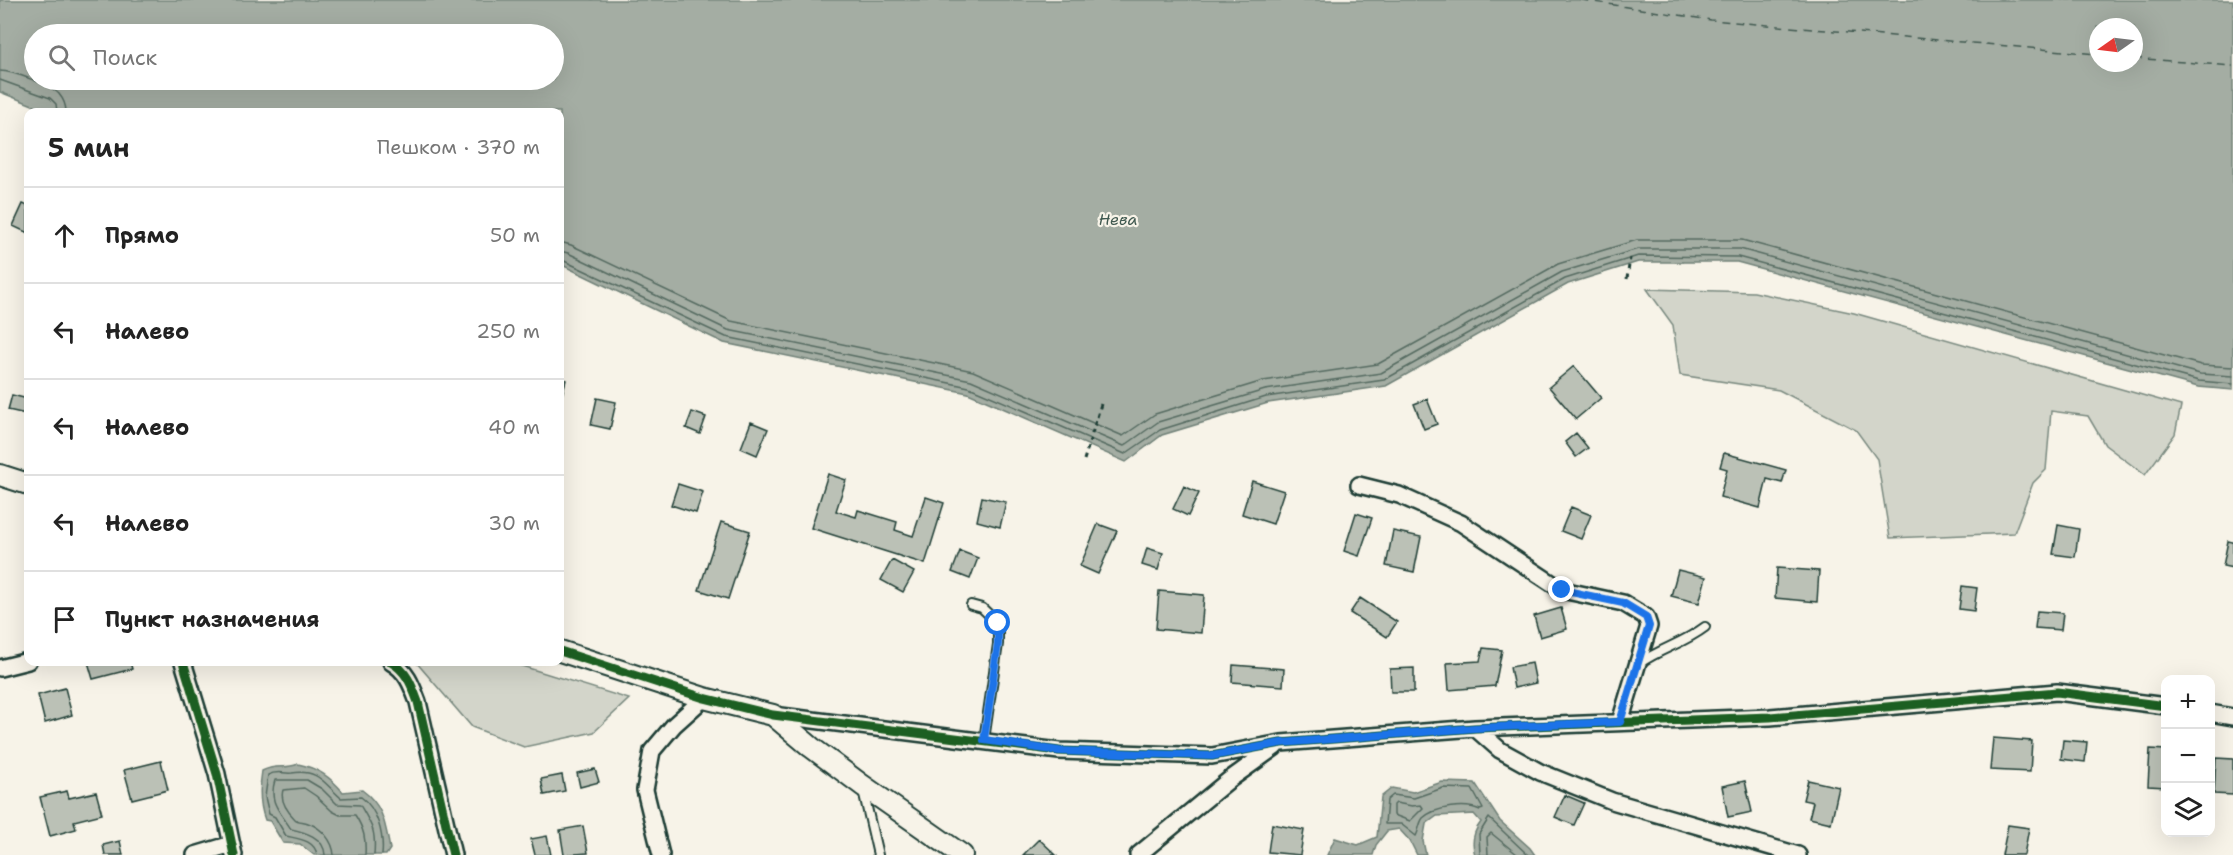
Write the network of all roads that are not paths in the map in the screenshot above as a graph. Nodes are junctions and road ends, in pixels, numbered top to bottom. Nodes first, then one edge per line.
1 (0, 475) edge
2 (24, 483) edge
3 (1359, 485) dead end
4 (971, 605) dead end
5 (1705, 627) dead end
6 (564, 652) edge
7 (24, 662) edge
8 (184, 666) edge
9 (397, 666) edge
10 (1637, 666) junction
11 (0, 668) edge
12 (704, 698) junction
13 (2161, 705) edge
14 (2215, 714) edge
15 (774, 715) junction
16 (2233, 717) edge
17 (1620, 722) junction
18 (1475, 728) junction
19 (984, 740) junction
20 (1281, 743) junction
21 (862, 785) junction
22 (233, 850) edge
23 (195, 855) edge
24 (453, 855) edge
25 (661, 855) edge
26 (878, 855) edge
27 (962, 855) edge
28 (1138, 855) edge
29 (1798, 855) edge

1 - 2 street
3 - 10 street
4 - 19 lane
5 - 10 lane
6 - 12 street
7 - 11 street
8 - 22 street
9 - 24 street
10 - 17 street
12 - 15 street
12 - 25 street
13 - 17 street
14 - 16 street
15 - 19 street
15 - 21 street
17 - 18 street
18 - 20 street
18 - 29 street
19 - 20 street
20 - 28 street
21 - 26 lane
21 - 27 street
22 - 23 street

